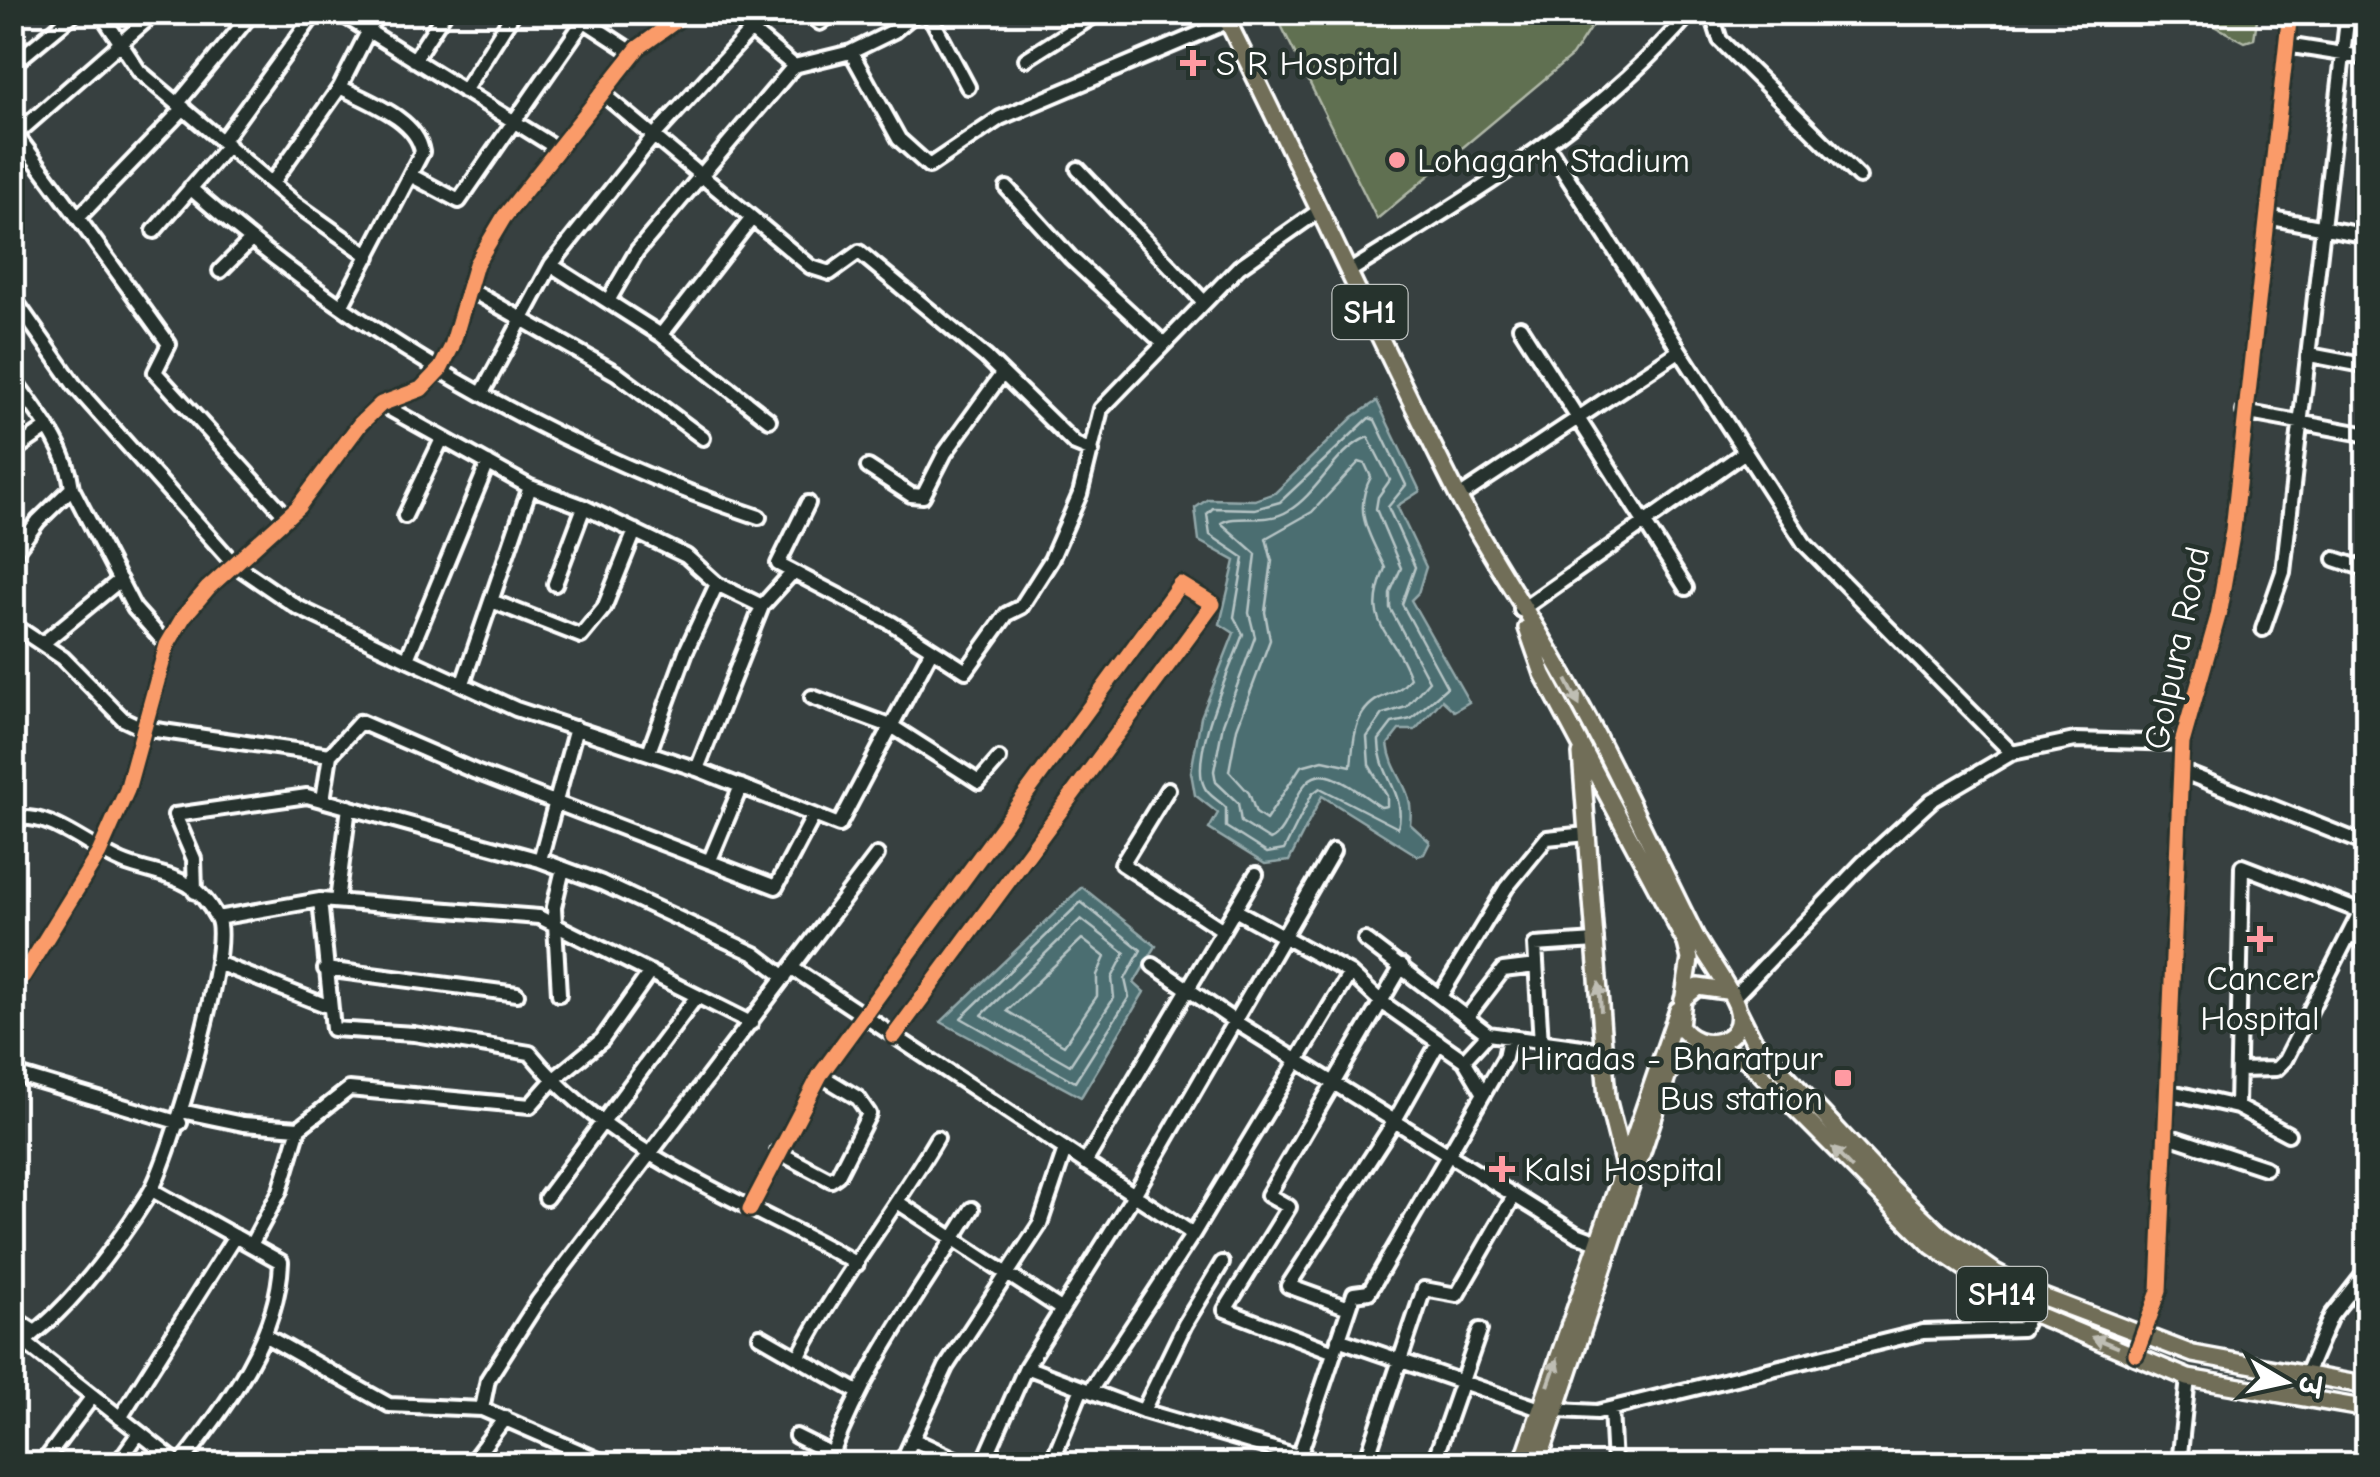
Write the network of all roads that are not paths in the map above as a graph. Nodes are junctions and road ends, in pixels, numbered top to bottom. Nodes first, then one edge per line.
1 (76, 12) edge
2 (100, 12) edge
3 (156, 12) edge
4 (253, 12) edge
5 (316, 12) edge
6 (338, 12) edge
7 (378, 12) edge
8 (445, 12) edge
9 (514, 12) edge
10 (688, 12) edge
11 (729, 12) edge
12 (806, 12) edge
13 (834, 12) edge
14 (916, 12) edge
15 (928, 12) edge
16 (1100, 12) edge
17 (1691, 12) edge
18 (1711, 12) edge
19 (2290, 12) edge
20 (2348, 12) edge
21 (581, 15) edge
22 (1225, 17) edge
23 (367, 30) junction
24 (751, 30) junction
25 (122, 45) junction
26 (2286, 46) junction
27 (851, 52) junction
28 (634, 53) junction
29 (2344, 54) junction
30 (2368, 58) edge
31 (1026, 59) dead end
32 (414, 60) junction
33 (12, 66) edge
34 (794, 66) junction
35 (340, 87) junction
36 (968, 87) dead end
37 (464, 90) junction
38 (602, 93) junction
39 (181, 106) junction
40 (513, 121) junction
41 (14, 133) edge
42 (652, 138) junction
43 (225, 142) junction
44 (1548, 147) junction
45 (558, 149) junction
46 (1078, 169) dead end
47 (703, 174) junction
48 (412, 176) junction
49 (1859, 178) dead end
50 (272, 183) junction
51 (190, 188) junction
52 (1007, 188) dead end
53 (1320, 210) junction
54 (2268, 217) junction
55 (78, 218) junction
56 (752, 218) junction
57 (2324, 227) junction
58 (154, 232) dead end
59 (2368, 236) edge
60 (250, 241) junction
61 (369, 256) junction
62 (552, 265) junction
63 (220, 271) dead end
64 (1350, 271) junction
65 (469, 289) junction
66 (12, 296) edge
67 (608, 302) junction
68 (1204, 302) junction
69 (342, 304) junction
70 (520, 317) junction
71 (1520, 327) dead end
72 (661, 335) junction
73 (1162, 343) junction
74 (1680, 351) junction
75 (2310, 355) junction
76 (2368, 366) edge
77 (441, 368) junction
78 (1002, 374) junction
79 (12, 377) edge
80 (482, 393) junction
81 (381, 404) junction
82 (2244, 412) junction
83 (1578, 418) junction
84 (769, 420) dead end
85 (2304, 422) junction
86 (48, 427) junction
87 (2368, 435) edge
88 (702, 438) dead end
89 (442, 439) junction
90 (1092, 451) junction
91 (12, 452) edge
92 (1745, 452) junction
93 (488, 463) junction
94 (868, 467) dead end
95 (530, 487) junction
96 (72, 488) junction
97 (1459, 497) junction
98 (808, 504) dead end
99 (584, 507) junction
100 (405, 516) dead end
101 (286, 517) junction
102 (758, 518) dead end
103 (1644, 523) junction
104 (635, 531) junction
105 (12, 556) edge
106 (2335, 559) dead end
107 (234, 564) junction
108 (2368, 570) edge
109 (792, 574) junction
110 (120, 580) junction
111 (555, 584) dead end
112 (717, 584) junction
113 (1686, 588) dead end
114 (494, 602) junction
115 (762, 606) junction
116 (1521, 610) junction
117 (12, 624) edge
118 (2263, 630) dead end
119 (42, 644) junction
120 (168, 645) junction
121 (932, 649) junction
122 (408, 659) junction
123 (463, 684) junction
124 (812, 697) dead end
125 (893, 726) junction
126 (142, 728) junction
127 (576, 728) junction
128 (2182, 742) junction
129 (1581, 746) junction
130 (649, 752) junction
131 (2012, 752) junction
132 (330, 755) junction
133 (1000, 759) dead end
134 (696, 769) junction
135 (2181, 772) junction
136 (741, 786) junction
137 (1168, 789) dead end
138 (323, 800) junction
139 (556, 804) junction
140 (349, 807) junction
141 (16, 814) edge
142 (814, 815) junction
143 (1588, 834) junction
144 (2368, 845) edge
145 (1333, 851) dead end
146 (99, 853) junction
147 (877, 855) dead end
148 (540, 860) junction
149 (710, 860) junction
150 (563, 868) junction
151 (1256, 874) dead end
152 (195, 892) junction
153 (2368, 897) edge
154 (320, 900) junction
155 (337, 901) junction
156 (1234, 910) junction
157 (2360, 911) junction
158 (217, 918) junction
159 (554, 925) junction
160 (1223, 930) junction
161 (2352, 934) junction
162 (1283, 936) junction
163 (1366, 940) dead end
164 (1596, 942) junction
165 (2368, 945) edge
166 (220, 964) junction
167 (1154, 965) dead end
168 (1402, 966) junction
169 (1536, 966) junction
170 (324, 969) junction
171 (650, 972) junction
172 (788, 973) junction
173 (1350, 973) junction
174 (23, 976) dead end
175 (1188, 988) junction
176 (517, 994) dead end
177 (559, 994) dead end
178 (1441, 995) junction
179 (698, 996) junction
180 (1732, 998) junction
181 (1380, 1001) junction
182 (1681, 1003) junction
183 (330, 1008) junction
184 (862, 1015) junction
185 (1468, 1017) junction
186 (1234, 1021) junction
187 (751, 1022) junction
188 (1488, 1034) junction
189 (894, 1036) junction
190 (1509, 1038) junction
191 (1439, 1042) junction
192 (1541, 1043) junction
193 (1706, 1045) junction
194 (1604, 1050) junction
195 (1464, 1060) junction
196 (1297, 1061) junction
197 (2240, 1070) junction
198 (12, 1073) edge
199 (820, 1075) junction
200 (552, 1080) junction
201 (1332, 1083) junction
202 (2168, 1091) junction
203 (1483, 1092) junction
204 (2237, 1108) junction
205 (181, 1117) junction
206 (606, 1121) junction
207 (1394, 1122) junction
208 (299, 1128) junction
209 (2166, 1134) junction
210 (2288, 1134) dead end
211 (937, 1138) dead end
212 (1065, 1150) junction
213 (778, 1152) junction
214 (650, 1156) junction
215 (1450, 1156) junction
216 (1623, 1162) junction
217 (1086, 1163) junction
218 (2265, 1168) dead end
219 (152, 1190) junction
220 (1134, 1195) junction
221 (1514, 1196) junction
222 (546, 1198) dead end
223 (899, 1203) junction
224 (750, 1208) junction
225 (972, 1209) dead end
226 (1193, 1234) junction
227 (235, 1236) junction
228 (953, 1239) junction
229 (1603, 1244) junction
230 (251, 1245) junction
231 (1222, 1263) dead end
232 (857, 1264) junction
233 (2368, 1269) edge
234 (1008, 1274) junction
235 (2038, 1295) junction
236 (1349, 1308) junction
237 (1061, 1309) junction
238 (2030, 1312) junction
239 (12, 1318) edge
240 (1480, 1330) dead end
241 (28, 1336) junction
242 (264, 1336) junction
243 (760, 1336) dead end
244 (2143, 1336) junction
245 (1336, 1345) junction
246 (2170, 1346) junction
247 (2136, 1354) junction
248 (12, 1356) edge
249 (2200, 1356) junction
250 (798, 1358) junction
251 (1398, 1360) junction
252 (1026, 1367) junction
253 (2162, 1367) junction
254 (2304, 1375) junction
255 (2191, 1379) junction
256 (1461, 1382) junction
257 (2368, 1386) edge
258 (1086, 1389) junction
259 (856, 1392) junction
260 (93, 1396) junction
261 (2296, 1396) junction
262 (2368, 1408) edge
263 (482, 1409) junction
264 (1548, 1409) junction
265 (1612, 1409) junction
266 (1144, 1410) junction
267 (120, 1418) junction
268 (505, 1418) junction
269 (139, 1433) junction
270 (796, 1436) dead end
271 (912, 1440) junction
272 (1299, 1457) junction
273 (12, 1458) edge
274 (575, 1458) edge
275 (835, 1459) edge
276 (20, 1464) edge
277 (42, 1464) edge
278 (116, 1464) edge
279 (180, 1464) edge
280 (470, 1464) edge
281 (608, 1464) edge
282 (901, 1464) edge
283 (966, 1464) edge
284 (983, 1464) edge
285 (1051, 1464) edge
286 (1324, 1464) edge
287 (1365, 1464) edge
288 (1433, 1464) edge
289 (1522, 1464) edge
290 (1538, 1464) edge
291 (1614, 1464) edge
292 (2179, 1464) edge

1 - 33 street
2 - 25 street
3 - 25 street
4 - 39 street
5 - 43 street
6 - 23 street
7 - 23 street
8 - 32 street
9 - 37 street
10 - 28 street
11 - 24 street
12 - 13 street
14 - 27 street
15 - 36 street
16 - 31 street
17 - 44 street
18 - 49 street
19 - 26 street, Golpura Road
20 - 29 street
21 - 28 street
21 - 40 street
22 - 27 street
22 - 53 main road, SH1
23 - 32 street
23 - 35 street
24 - 34 street
24 - 42 street
25 - 39 street
25 - 41 street
26 - 29 street
26 - 54 street, Golpura Road
27 - 34 street
28 - 38 street
29 - 30 street
29 - 57 street
32 - 37 street
34 - 47 street
35 - 48 street
35 - 50 street
37 - 40 street
38 - 42 street
38 - 45 street
39 - 43 street
39 - 55 street
40 - 45 street
40 - 48 street
41 - 55 street
42 - 47 street
42 - 62 street
43 - 50 street
43 - 51 street
44 - 64 street
44 - 74 street
45 - 65 street
46 - 68 street
47 - 56 street
47 - 67 street
48 - 61 street
50 - 61 street
51 - 58 street
51 - 60 street
52 - 73 street
53 - 64 main road, SH1
53 - 68 street
54 - 57 street
54 - 82 street, Golpura Road
55 - 101 street
56 - 72 street
56 - 78 street
57 - 59 street
57 - 75 street
60 - 63 street
60 - 69 street
61 - 69 street
62 - 67 street
62 - 70 street
64 - 97 main road, SH1
65 - 70 street
65 - 77 street
66 - 107 street
67 - 72 street
68 - 73 street
69 - 77 street
70 - 80 street
70 - 88 street
71 - 83 street
72 - 84 street
73 - 90 street
74 - 83 street
74 - 92 street
75 - 76 street
75 - 85 street
77 - 80 street
77 - 81 street
78 - 90 street
78 - 94 street
79 - 86 street
80 - 102 street
81 - 89 street
81 - 101 street
82 - 85 street
82 - 128 street, Golpura Road
83 - 97 street
83 - 103 street
85 - 87 street
85 - 118 street
86 - 91 street
86 - 96 street
89 - 93 street
89 - 100 street
90 - 121 street
92 - 103 street
92 - 131 street
93 - 95 street
93 - 122 street
95 - 99 street
95 - 114 street
96 - 105 street
96 - 110 street
97 - 116 main road, SH1
98 - 109 street
99 - 104 street
99 - 111 street
101 - 107 street
103 - 113 street
103 - 116 street
104 - 112 street
104 - 114 street
106 - 108 street
107 - 120 street
107 - 122 street
109 - 115 street
109 - 121 street
110 - 119 street
110 - 120 street
112 - 115 street
112 - 130 street
114 - 123 street
115 - 134 street
116 - 129 main road, SH1
116 -> 180 main road, SH1
117 - 119 street
119 - 126 street
120 - 126 street
121 - 125 street
122 - 123 street
123 - 127 street
124 - 125 street
125 - 133 street
125 - 142 street
126 - 132 street
126 - 146 street
127 - 130 street
127 - 139 street
128 - 131 street
128 - 135 street, Golpura Road
129 - 143 main road
129 - 182 main road, SH1
130 - 134 street
131 - 180 street
132 - 138 street
132 - 139 street
134 - 136 street
135 - 144 street
135 - 202 street, Golpura Road
136 - 142 street
136 - 149 street
137 - 160 street
138 - 140 street
138 - 152 street
139 - 148 street
139 - 149 street
140 - 148 street
140 - 155 street
141 - 146 street
142 - 149 street
143 - 164 main road
143 - 178 street
145 - 162 street
146 - 152 street
146 - 174 street
147 - 172 street
148 - 150 street
150 - 159 street
150 - 172 street
151 - 156 street
152 - 158 street
153 - 157 street
154 - 155 street
154 - 158 street
154 - 170 street
155 - 159 street
156 - 160 street
156 - 162 street
157 - 161 street
157 - 197 street
158 - 166 street
159 - 171 street
159 - 177 street
160 - 175 street
161 - 165 street
161 - 197 street
162 - 173 street
162 - 186 street
163 - 168 street
164 - 169 street
194 -> 164 main road
166 - 183 street
166 - 205 street
167 - 175 street
168 - 178 street
168 - 181 street
169 - 185 street
169 - 192 street
170 - 176 street
170 - 183 street
171 - 179 street
171 - 200 street
172 - 184 street
172 - 187 street
173 - 181 street
173 - 196 street
175 - 186 street
175 - 217 street
178 - 185 street
179 - 187 street
179 - 206 street
180 - 182 main road
180 - 193 main road
180 - 235 main road, SH14
181 - 191 street
181 - 201 street
182 - 193 main road
182 - 216 main road
183 - 200 street
184 - 189 street
184 - 189 street
184 - 199 street
185 - 188 street
186 - 196 street
186 - 220 street
187 - 214 street
188 - 190 street
188 - 195 street
189 - 212 street
190 - 192 street
190 - 203 street
191 - 195 street
191 - 207 street
192 - 194 street
193 - 229 main road
238 -> 193 main road, SH14
194 - 216 main road
195 - 203 street
196 - 201 street
196 - 226 street
197 - 204 street
198 - 205 street
199 - 213 street
199 - 213 street
200 - 206 street
200 - 208 street
201 - 207 street
201 - 245 street
202 - 204 street
202 - 209 street, Golpura Road
203 - 215 street
204 - 210 street
205 - 208 street
205 - 219 street
206 - 214 street
206 - 222 street
207 - 215 street
207 - 236 street
208 - 230 street
209 - 218 street
209 - 244 street, Golpura Road
211 - 223 street
212 - 217 street
212 - 234 street
213 - 224 street
214 - 224 street
214 - 263 street
215 - 221 street
215 - 236 street
216 - 229 main road
217 - 220 street
219 - 227 street
219 - 241 street
220 - 226 street
220 - 237 street
221 - 229 street
221 - 251 street
223 - 228 street
223 - 232 street
224 - 232 street
225 - 228 street
226 - 258 street
227 - 230 street
227 - 267 street
228 - 234 street
228 - 259 street
229 - 264 main road
230 - 242 street
231 - 266 street
232 - 250 street
233 - 254 street
234 - 237 street
234 - 271 street
235 - 238 street
235 - 244 main road, SH14
236 - 245 street
237 - 252 street
247 -> 238 main road, SH14
238 - 265 street
239 - 241 street
240 - 256 street
241 - 248 street
241 - 260 street
242 - 263 street
242 - 279 street
243 - 250 street
244 - 246 main road, SH14
244 - 247 street, Golpura Road
245 - 251 street
245 - 272 street
246 - 249 main road, SH14
246 - 253 main road
247 - 253 main road, SH14
249 - 254 main road, SH14
249 - 255 main road
250 - 259 street
251 - 256 street
251 - 287 street
252 - 258 street
252 - 284 street
253 - 255 main road, SH14
254 - 257 main road, SH14
254 - 261 street
255 - 261 main road, SH14
255 - 292 street
256 - 264 street
256 - 288 street
258 - 266 street
258 - 285 street
259 - 275 street
260 - 267 street
260 - 277 street
261 - 262 main road, SH14
263 - 268 street
264 - 265 street
264 - 289 main road
264 - 290 main road
265 - 291 street
266 - 272 street
267 - 269 street
268 - 274 street
268 - 280 street
269 - 278 street
269 - 279 street
270 - 275 street
271 - 282 street
271 - 283 street
272 - 286 street
273 - 276 street
274 - 281 street

